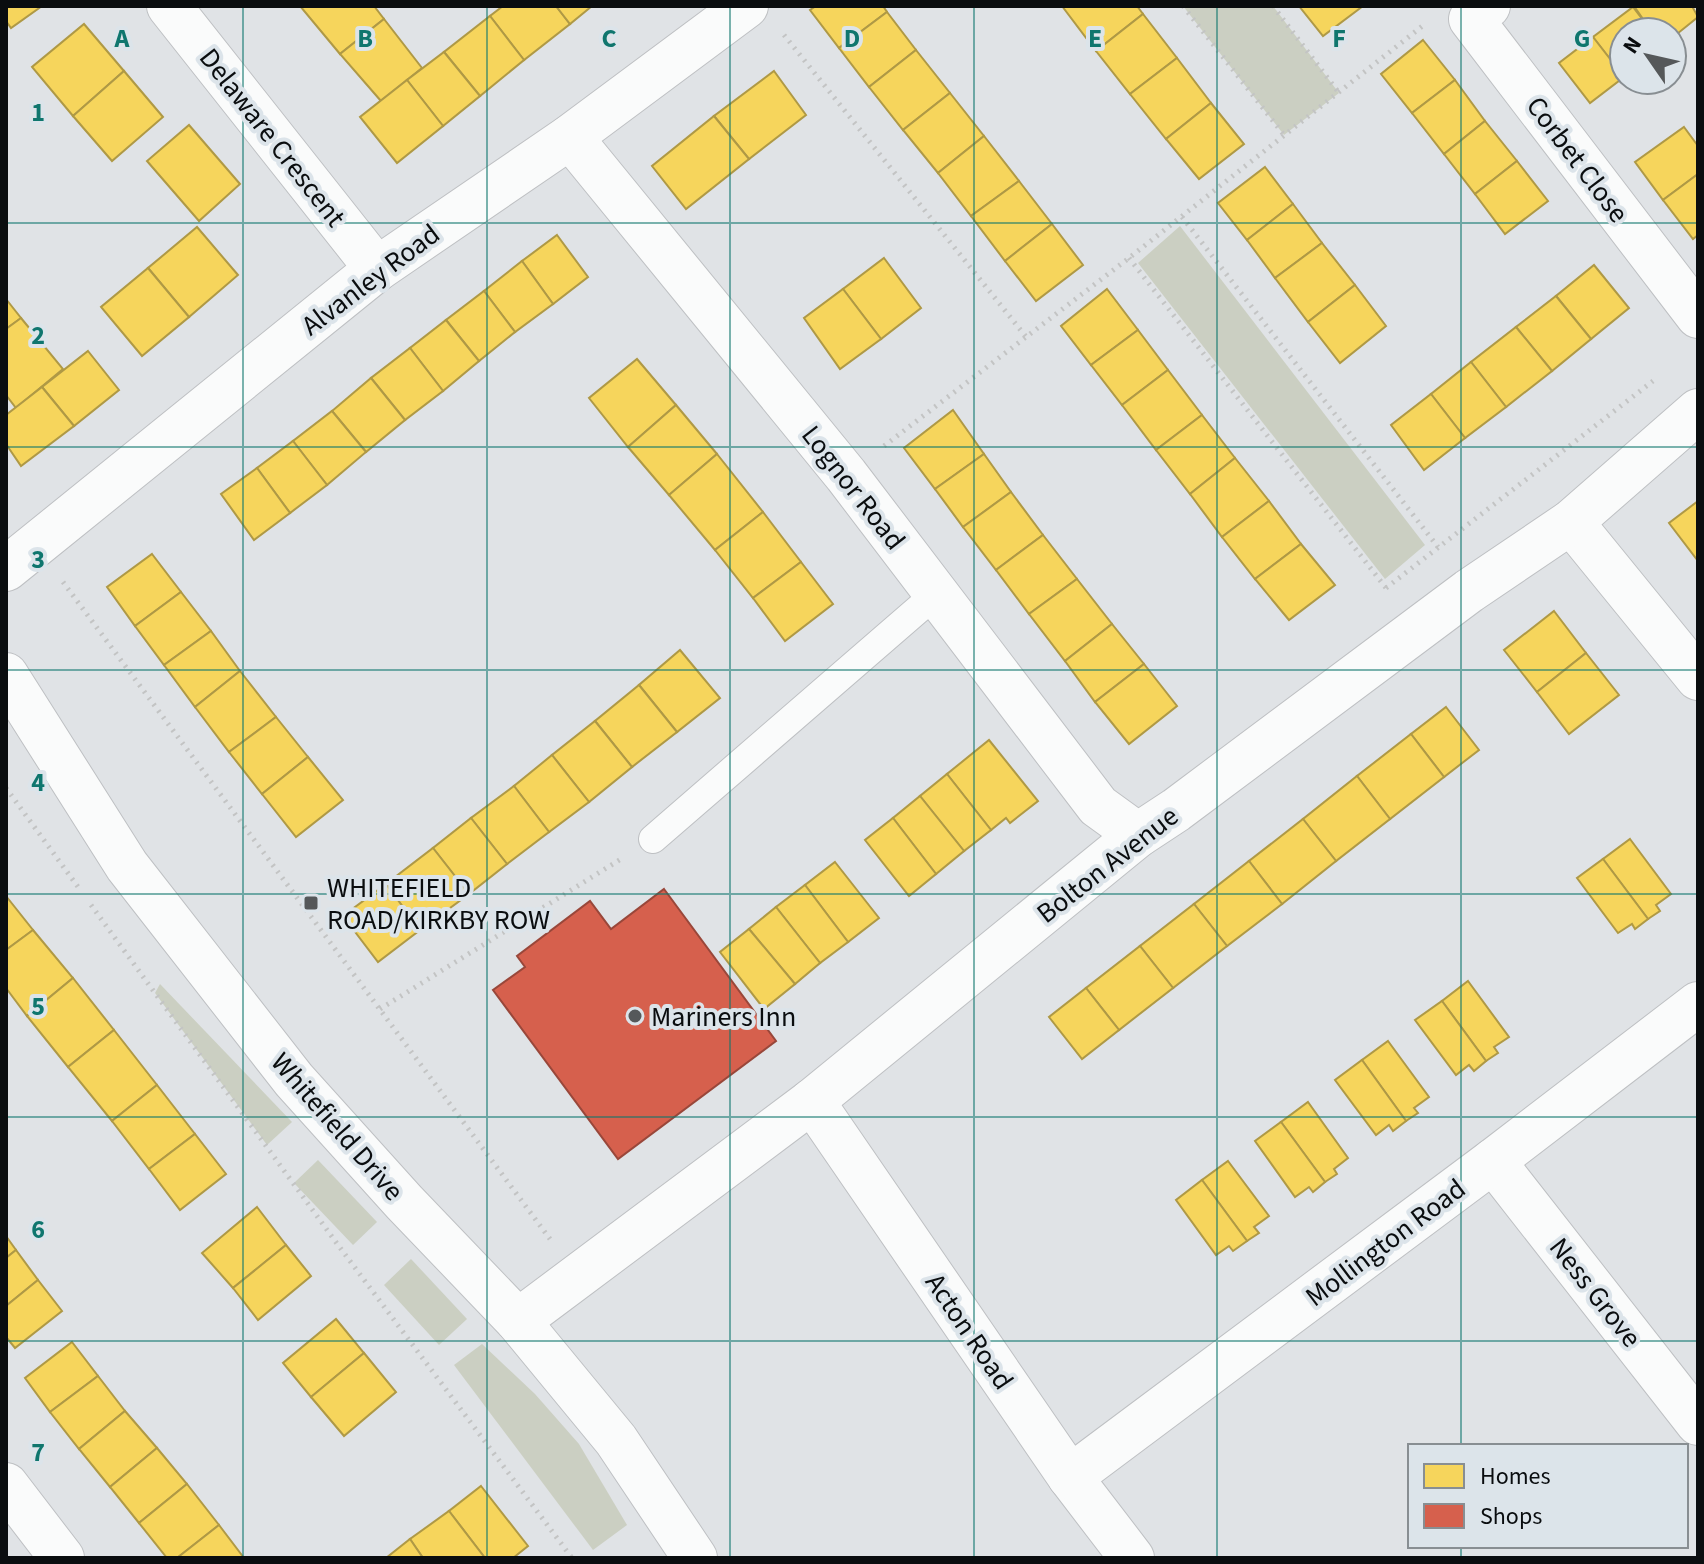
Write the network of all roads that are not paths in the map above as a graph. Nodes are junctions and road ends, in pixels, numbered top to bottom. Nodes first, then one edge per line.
1 (169, 6) edge
2 (1480, 13) edge
3 (763, 18) edge
4 (570, 137) junction
5 (377, 269) junction
6 (1698, 316) edge
7 (1698, 411) edge
8 (1571, 522) junction
9 (21, 557) edge
10 (937, 593) junction
11 (6, 675) edge
12 (1698, 678) edge
13 (1138, 835) junction
14 (653, 839) road end
15 (1698, 1004) edge
16 (812, 1101) junction
17 (1493, 1161) junction
18 (518, 1321) junction
19 (1698, 1423) edge
20 (1070, 1477) junction
21 (6, 1485) edge
22 (62, 1558) edge
23 (694, 1558) edge
24 (1132, 1558) edge

1 - 5 street, Delaware Crescent
2 - 6 street, Corbet Close
3 - 4 street, Alvanley Road
4 - 5 street, Alvanley Road
4 - 10 street, Lognor Road
5 - 9 street, Alvanley Road
7 - 8 street, Bolton Avenue
8 - 12 street
8 - 13 street, Bolton Avenue
10 - 13 street, Lognor Road
10 - 14 lane
11 - 18 street, Whitefield Drive
13 - 16 street, Bolton Avenue
15 - 17 street, Mollington Road
16 - 18 street, Bolton Avenue
16 - 20 street, Acton Road
17 - 19 street, Ness Grove
17 - 20 street, Mollington Road
18 - 23 street, Whitefield Drive
20 - 24 street, Acton Road
21 - 22 street

